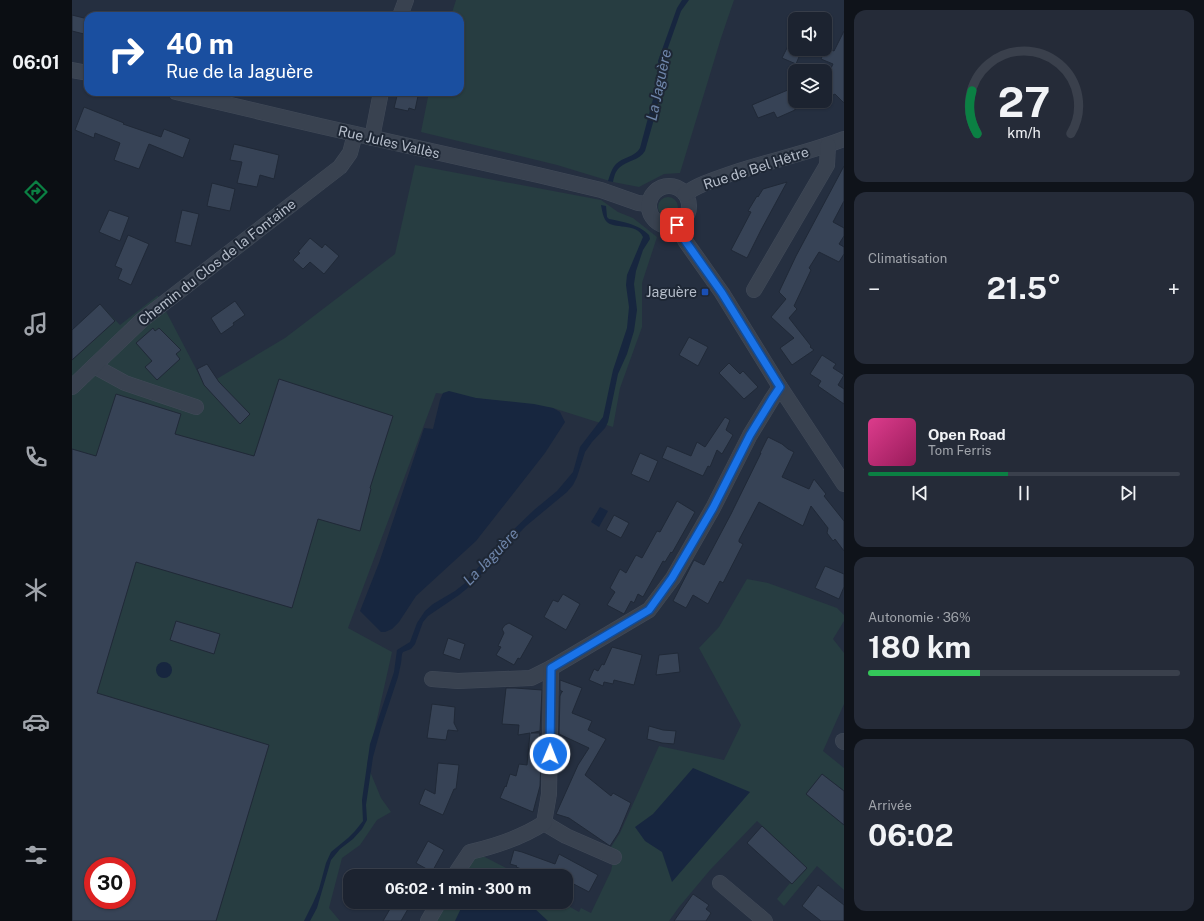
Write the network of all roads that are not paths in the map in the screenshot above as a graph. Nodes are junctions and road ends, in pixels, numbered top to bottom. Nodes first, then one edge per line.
1 (406, 0) edge
2 (402, 12) edge
3 (72, 70) edge
4 (84, 72) edge
5 (193, 96) edge
6 (380, 96) edge
7 (355, 134) junction
8 (372, 138) junction
9 (844, 139) edge
10 (828, 145) junction
11 (685, 194) junction
12 (648, 204) junction
13 (677, 225) junction
14 (754, 290) dead end
15 (94, 366) junction
16 (72, 387) edge
17 (780, 387) junction
18 (196, 407) dead end
19 (844, 484) edge
20 (551, 668) junction
21 (432, 679) dead end
22 (544, 823) junction
23 (614, 857) dead end
24 (459, 869) edge
25 (720, 883) dead end
26 (435, 909) edge
27 (428, 921) edge
28 (765, 921) edge

1 - 2 street
3 - 4 street
5 - 7 street, Rue Jules Vallès
6 - 8 street
7 - 8 street, Rue Jules Vallès
7 - 15 street, Chemin du Clos de la Fontaine
8 - 12 street, Rue Jules Vallès
9 - 10 street, Rue de Bel Hêtre
10 - 11 street, Rue de Bel Hêtre
10 - 14 street
11 - 12 street
11 - 13 street
12 - 13 street
13 - 17 street
15 - 16 street, Chemin du Clos de la Fontaine
15 - 18 street
17 - 19 street
17 - 20 street
20 - 21 street
20 - 22 street
22 - 23 street
22 - 24 street
25 - 28 street
26 - 27 street

